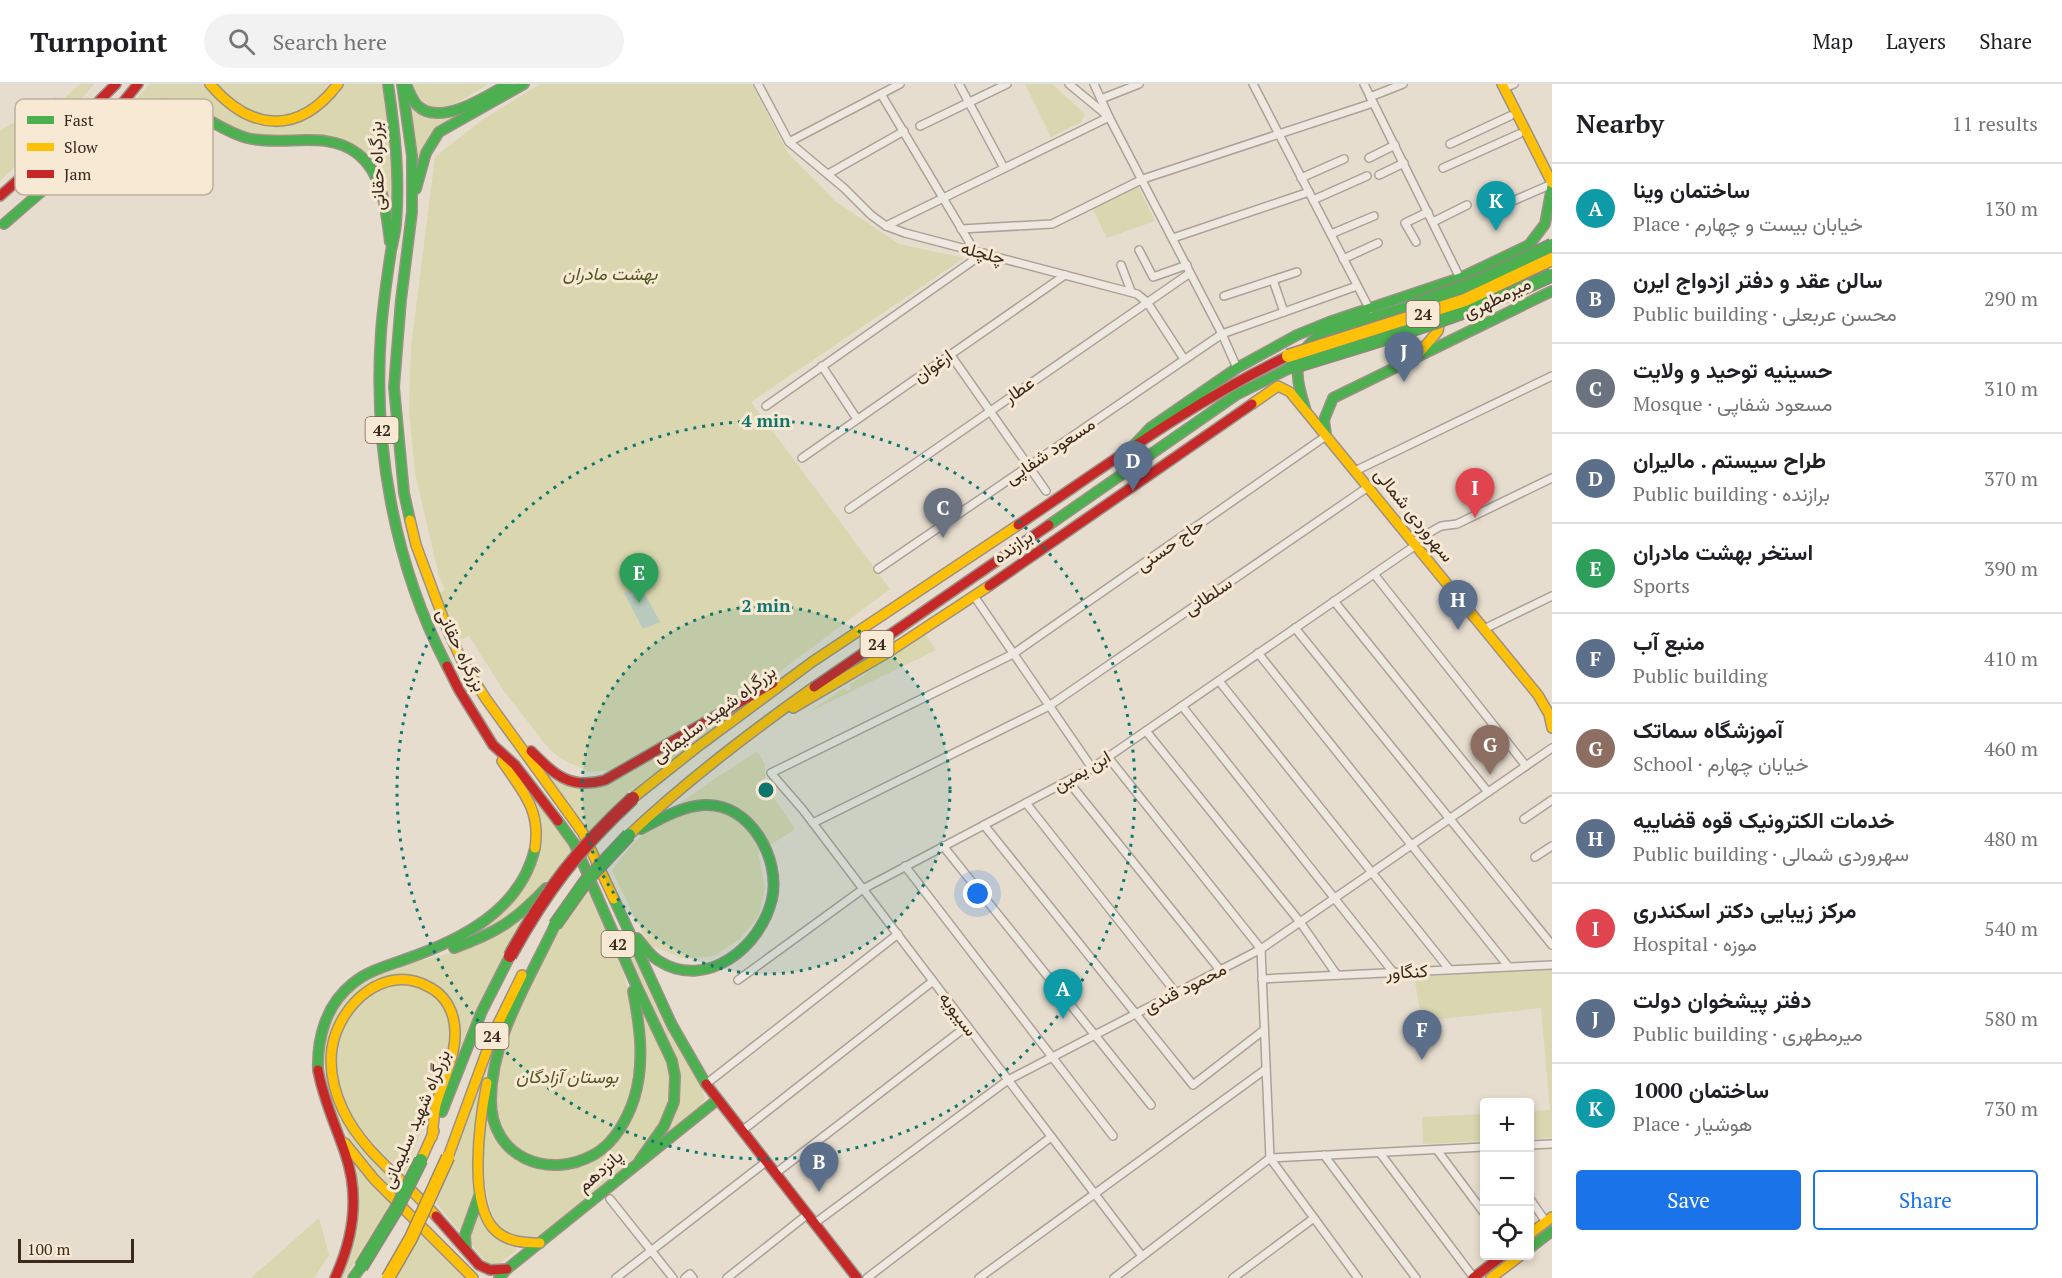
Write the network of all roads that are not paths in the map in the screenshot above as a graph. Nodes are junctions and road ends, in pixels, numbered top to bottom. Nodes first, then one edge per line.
1 (104, 84) edge
2 (116, 84) edge
3 (138, 84) edge
4 (210, 84) edge
5 (338, 84) edge
6 (404, 84) edge
7 (508, 84) edge
8 (524, 84) edge
9 (758, 84) edge
10 (900, 84) edge
11 (959, 84) edge
12 (1007, 84) edge
13 (1069, 84) edge
14 (1094, 84) edge
15 (1139, 84) edge
16 (1253, 84) edge
17 (1364, 84) edge
18 (1402, 84) edge
19 (1507, 85) edge
20 (389, 89) edge
21 (881, 94) junction
22 (494, 96) junction
23 (99, 99) edge
24 (102, 99) edge
25 (125, 99) edge
26 (1101, 99) junction
27 (1372, 100) junction
28 (969, 103) junction
29 (1513, 115) junction
30 (1109, 117) junction
31 (213, 122) edge
32 (920, 126) dead end
33 (904, 132) junction
34 (1522, 133) junction
35 (1279, 134) junction
36 (789, 142) junction
37 (1450, 144) dead end
38 (1395, 145) junction
39 (1369, 158) dead end
40 (1344, 159) dead end
41 (1404, 163) junction
42 (1004, 168) junction
43 (1443, 168) dead end
44 (828, 174) junction
45 (1379, 175) dead end
46 (1368, 176) dead end
47 (1301, 178) junction
48 (1143, 179) junction
49 (15, 183) edge
50 (1552, 185) edge
51 (1309, 192) junction
52 (32, 195) edge
53 (38, 195) edge
54 (0, 196) edge
55 (943, 198) junction
56 (1313, 200) junction
57 (1467, 205) dead end
58 (1499, 207) dead end
59 (412, 212) junction
60 (1428, 212) junction
61 (1374, 216) dead end
62 (1433, 222) junction
63 (2, 226) edge
64 (886, 226) junction
65 (961, 229) junction
66 (1331, 234) junction
67 (1173, 238) junction
68 (1416, 242) dead end
69 (1378, 243) dead end
70 (1552, 245) edge
71 (974, 250) junction
72 (1139, 250) dead end
73 (391, 252) junction
74 (984, 253) junction
75 (1343, 259) junction
76 (1552, 259) edge
77 (1121, 265) dead end
78 (1189, 269) junction
79 (1297, 272) dead end
80 (1552, 274) edge
81 (1065, 275) junction
82 (1460, 278) junction
83 (1273, 280) junction
84 (1357, 286) junction
85 (1131, 291) junction
86 (1552, 291) edge
87 (1224, 296) dead end
88 (1414, 299) junction
89 (1147, 302) junction
90 (1370, 310) junction
91 (1284, 312) junction
92 (1222, 334) junction
93 (950, 354) junction
94 (1184, 359) junction
95 (1412, 359) junction
96 (1289, 362) junction
97 (822, 366) junction
98 (1237, 368) junction
99 (1552, 376) edge
100 (1283, 387) joint
101 (766, 406) dead end
102 (989, 411) junction
103 (1306, 411) junction
104 (857, 419) junction
105 (1326, 436) junction
106 (1129, 450) junction
107 (802, 458) dead end
108 (1028, 466) junction
109 (1354, 471) junction
110 (1552, 478) edge
111 (1368, 487) junction
112 (1046, 491) dead end
113 (849, 509) dead end
114 (1415, 543) junction
115 (878, 569) dead end
116 (1374, 574) junction
117 (974, 596) junction
118 (1552, 596) edge
119 (1334, 601) junction
120 (1295, 628) junction
121 (1484, 629) junction
122 (1258, 653) junction
123 (1013, 654) junction
124 (812, 662) junction
125 (1219, 681) junction
126 (1538, 695) junction
127 (1552, 705) edge
128 (1049, 706) junction
129 (1182, 706) junction
130 (503, 722) junction
131 (1552, 728) edge
132 (758, 729) junction
133 (1146, 731) junction
134 (493, 745) junction
135 (1552, 748) edge
136 (1108, 757) junction
137 (1526, 766) junction
138 (1092, 768) junction
139 (771, 773) joint
140 (1068, 780) junction
141 (1488, 792) junction
142 (1552, 800) edge
143 (1026, 803) junction
144 (1449, 819) junction
145 (1524, 819) dead end
146 (813, 823) junction
147 (984, 825) junction
148 (630, 835) junction
149 (1411, 845) junction
150 (943, 846) junction
151 (1552, 846) edge
152 (1535, 857) dead end
153 (905, 866) junction
154 (565, 868) junction
155 (1372, 873) junction
156 (863, 888) junction
157 (1335, 898) junction
158 (1300, 922) junction
159 (555, 925) junction
160 (630, 931) junction
161 (898, 934) junction
162 (1552, 945) edge
163 (1261, 949) junction
164 (416, 956) junction
165 (624, 958) junction
166 (1552, 965) edge
167 (1508, 966) junction
168 (1449, 969) junction
169 (1220, 970) junction
170 (1394, 972) junction
171 (1337, 975) junction
172 (1262, 979) junction
173 (738, 980) dead end
174 (933, 981) junction
175 (1176, 993) junction
176 (1135, 1014) junction
177 (968, 1026) junction
178 (1264, 1030) junction
179 (1095, 1035) junction
180 (498, 1051) junction
181 (1052, 1057) junction
182 (1266, 1069) junction
183 (1008, 1080) junction
184 (706, 1084) junction
185 (717, 1100) junction
186 (1151, 1105) dead end
187 (336, 1130) junction
188 (743, 1130) junction
189 (1113, 1136) dead end
190 (432, 1137) junction
191 (1051, 1137) junction
192 (1552, 1144) edge
193 (1534, 1145) edge
194 (1480, 1147) edge
195 (1437, 1150) junction
196 (1380, 1153) junction
197 (1324, 1155) junction
198 (1270, 1158) junction
199 (640, 1160) junction
200 (767, 1161) junction
201 (776, 1173) junction
202 (1094, 1193) junction
203 (479, 1196) junction
204 (610, 1199) dead end
205 (1534, 1204) edge
206 (1480, 1207) edge
207 (1314, 1218) junction
208 (812, 1219) junction
209 (1550, 1223) edge
210 (1534, 1232) edge
211 (540, 1243) junction
212 (1534, 1243) edge
213 (466, 1250) junction
214 (651, 1250) junction
215 (1142, 1256) junction
216 (1497, 1260) edge
217 (1515, 1260) edge
218 (477, 1263) junction
219 (503, 1274) edge
220 (1356, 1276) edge
221 (858, 1277) edge
222 (335, 1278) edge
223 (353, 1278) edge
224 (388, 1278) edge
225 (473, 1278) edge
226 (479, 1278) edge
227 (616, 1278) edge
228 (674, 1278) edge
229 (685, 1278) edge
230 (693, 1278) edge
231 (727, 1278) edge
232 (979, 1278) edge
233 (1114, 1278) edge
234 (1233, 1278) edge
235 (1348, 1278) edge
236 (1416, 1278) edge
237 (1473, 1278) edge
238 (1491, 1278) edge

1 - 23 main road
2 - 24 main road
3 - 25 main road
4 - 5 main road
6 - 22 main road
6 - 59 main road, بزرگراه حقانی / 42
7 - 22 main road
8 - 22 main road
9 - 36 street, چلچله
10 - 21 street
11 - 28 street
12 - 28 street
13 - 30 street
14 - 26 street
15 - 26 street
16 - 35 street
17 - 27 street
18 - 27 street
19 - 29 main road
20 - 73 main road, بزرگراه حقانی / 42
21 - 33 street
21 - 36 street
22 - 59 main road
26 - 30 street
27 - 35 street
27 - 38 street
28 - 32 street
28 - 42 street
29 - 34 main road
29 - 37 street
30 - 42 street
30 - 48 street
31 - 73 main road
33 - 44 street
33 - 55 street
34 - 43 street
34 - 50 main road
35 - 47 street
35 - 48 street
36 - 44 street, چلچله
38 - 39 street
38 - 41 street
40 - 47 street
41 - 45 street
41 - 60 street
42 - 55 street
44 - 64 street, چلچله
46 - 56 street
47 - 51 street
48 - 65 street
48 - 67 street
49 - 54 main road
50 - 58 street
50 - 82 main road
51 - 56 street
51 - 67 street
52 - 63 main road
53 - 63 main road
55 - 64 street
55 - 65 street
56 - 66 street
57 - 62 street
59 - 130 main road, بزرگراه حقانی / 42
60 - 62 street
60 - 68 street
61 - 66 street
62 - 82 street
64 - 71 street, چلچله
65 - 71 street
66 - 75 street
67 - 78 street
69 - 75 street
70 - 88 main road, bridge
71 - 74 street, چلچله
72 - 78 street
73 - 134 main road, بزرگراه حقانی / 42
74 - 81 street, چلچله
74 - 97 street
75 - 84 street
76 - 96 main road, 24, bridge
77 - 85 street
78 - 89 street, عطار
78 - 92 street
79 - 83 street
80 - 96 main road, 24, bridge
81 - 85 street, چلچله
81 - 93 street, ارغوان
82 - 88 main road
83 - 87 street
83 - 91 street
84 - 90 street
84 - 91 street, مسعود شفاپی
85 - 89 street, چلچله
86 - 95 main road, میرمطهری
88 - 90 main road
88 - 95 main road
88 - 103 main road
89 - 94 street, چلچله
89 - 102 street, عطار
90 - 98 main road
91 - 92 street, مسعود شفاپی
92 - 94 street, مسعود شفاپی
92 - 98 street
93 - 102 street
93 - 104 street, ارغوان
94 - 108 street, مسعود شفاپی
95 - 105 main road, میرمطهری
96 - 106 main road, بزرگراه شهید سلیمانی / 24
96 - 132 main road, 24
97 - 101 street
97 - 104 street
98 - 106 main road
99 - 109 street
100 - 103 main road, سهروردی شمالی
100 - 117 main road, برازنده
102 - 108 street
102 - 113 street, عطار
103 - 105 main road, سهروردی شمالی
104 - 107 street, ارغوان
105 - 109 main road, سهروردی شمالی
105 - 123 street, حاج حسنی
106 - 124 main road, بزرگراه شهید سلیمانی / 24
108 - 112 street
108 - 115 street, مسعود شفاپی
109 - 111 main road, سهروردی شمالی
110 - 114 street, ابن یمین
111 - 114 main road, سهروردی شمالی
111 - 128 street, سلطانی
114 - 116 street, ابن یمین
114 - 121 main road, سهروردی شمالی
116 - 119 street, ابن یمین
116 - 137 street
117 - 123 street
117 - 132 main road, برازنده
118 - 121 street
119 - 120 street, ابن یمین
119 - 141 street
120 - 122 street, ابن یمین
120 - 144 street
121 - 126 main road, سهروردی شمالی
122 - 125 street, ابن یمین
122 - 149 street
123 - 128 street
123 - 139 street, حاج حسنی
124 - 130 main road
124 - 154 main road, بزرگراه شهید سلیمانی / 24, bridge
125 - 129 street, ابن یمین
125 - 155 street
126 - 127 main road
126 - 131 main road, سهروردی شمالی
128 - 138 street
128 - 146 street, سلطانی
129 - 133 street, ابن یمین
129 - 157 street
130 - 160 main road, بزرگراه حقانی / 42
132 - 148 main road, 24
133 - 136 street, ابن یمین
133 - 158 street
134 - 164 main road
134 - 165 main road, بزرگراه حقانی / 42
135 - 137 street, محمود قندی
136 - 138 street, ابن یمین
136 - 163 street
137 - 141 street, محمود قندی
138 - 140 street, ابن یمین
139 - 146 street, سیبویه
140 - 143 street, ابن یمین
140 - 169 street
141 - 144 street, محمود قندی
142 - 145 street
143 - 147 street, ابن یمین
143 - 175 street
144 - 149 street, محمود قندی
144 - 162 street
146 - 156 street, سیبویه
147 - 150 street, ابن یمین
147 - 176 street
148 - 159 main road, 24, bridge
148 - 160 main road
149 - 155 street, محمود قندی
149 - 167 street
150 - 153 street, ابن یمین
150 - 179 street
151 - 152 street
153 - 156 street, ابن یمین
153 - 181 street
154 - 164 main road
154 - 190 main road, بزرگراه شهید سلیمانی / 24, bridge
155 - 157 street, محمود قندی
155 - 168 street
156 - 161 street, سیبویه
156 - 173 street, ابن یمین
157 - 158 street, محمود قندی
157 - 170 street
158 - 163 street, محمود قندی
158 - 171 street
159 - 180 main road
159 - 224 main road, 24, bridge
160 - 184 main road, بزرگراه حقانی / 42
161 - 174 street, سیبویه
161 - 184 street
163 - 169 street, محمود قندی
163 - 172 street
164 - 187 main road
165 - 180 main road
165 - 199 main road, بزرگراه حقانی / 42
166 - 167 street, کنگاور
167 - 168 street, کنگاور
168 - 170 street, کنگاور
169 - 175 street, محمود قندی
170 - 171 street, کنگاور
171 - 172 street, کنگاور
172 - 178 street
174 - 177 street, سیبویه
174 - 188 street
175 - 176 street, محمود قندی
176 - 178 street
176 - 179 street, محمود قندی
177 - 183 street, سیبویه
177 - 201 street
178 - 182 street
179 - 181 street, محمود قندی
179 - 186 street
180 - 203 main road
181 - 183 street, محمود قندی
181 - 189 street
182 - 198 street
182 - 202 street
183 - 191 street, سیبویه
183 - 208 street, محمود قندی
184 - 185 main road, بزرگراه حقانی
185 - 188 main road, بزرگراه حقانی
185 - 199 main road, پانزدهم
187 - 222 main road
187 - 225 main road
188 - 200 main road, بزرگراه حقانی
190 - 213 main road
190 - 223 main road, بزرگراه شهید سلیمانی / 24, bridge
191 - 202 street, سیبویه
191 - 221 street
192 - 193 street
194 - 195 street
195 - 196 street
195 - 206 street
196 - 197 street
196 - 237 street
197 - 198 street
197 - 236 street
198 - 207 street
198 - 215 street
199 - 211 main road, پانزدهم
200 - 201 main road, بزرگراه حقانی
200 - 214 street
201 - 208 main road, بزرگراه حقانی
202 - 215 street, سیبویه
202 - 232 street
203 - 211 main road
203 - 213 main road
204 - 214 street
205 - 209 street
207 - 220 street
207 - 234 street
208 - 221 main road, بزرگراه حقانی
208 - 231 street, محمود قندی
209 - 210 main road
209 - 212 main road
211 - 219 main road, پانزدهم
213 - 218 main road
214 - 227 street
214 - 228 street
215 - 233 street
216 - 237 main road
217 - 238 main road
218 - 219 main road
218 - 226 main road
220 - 235 street
229 - 230 street

